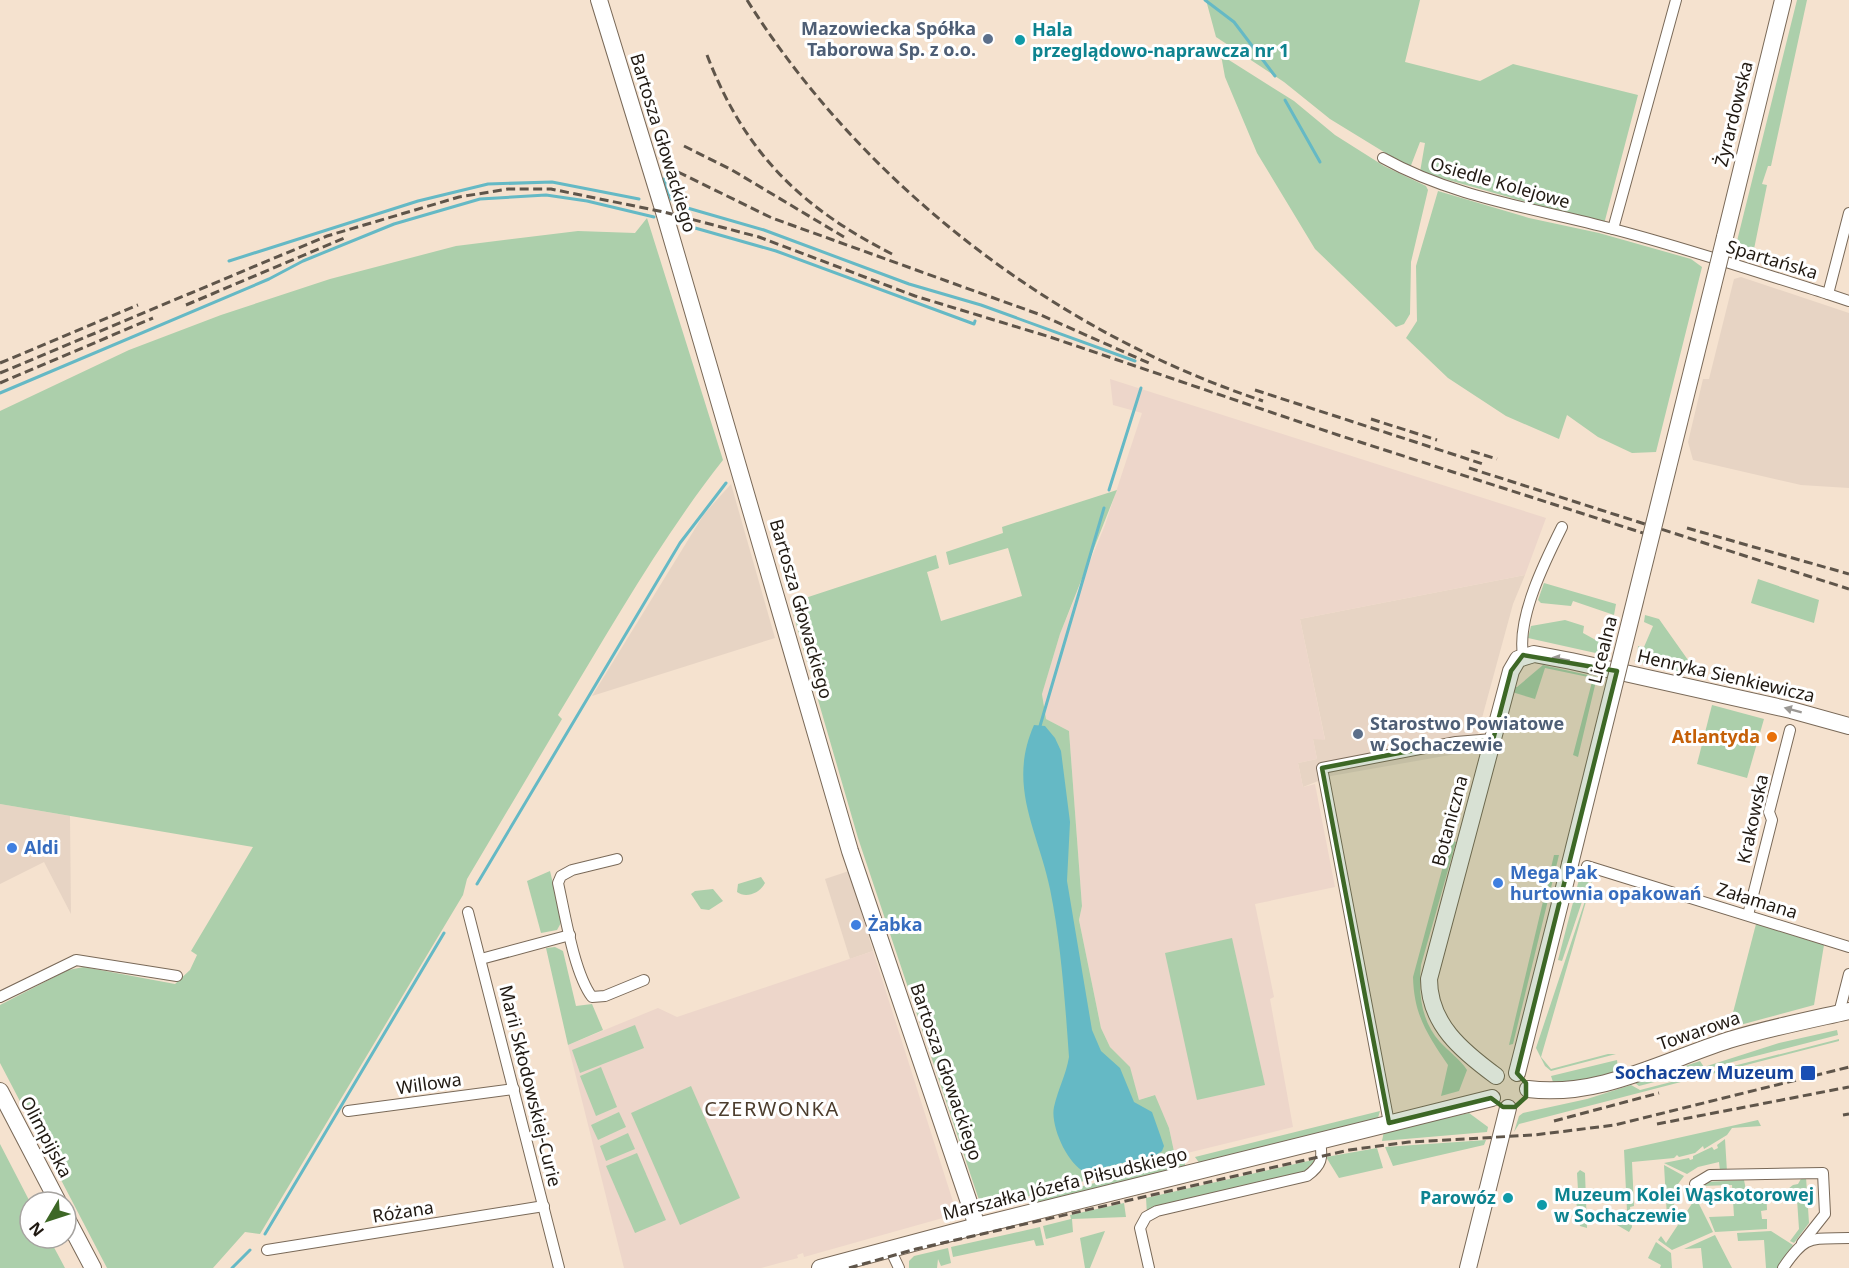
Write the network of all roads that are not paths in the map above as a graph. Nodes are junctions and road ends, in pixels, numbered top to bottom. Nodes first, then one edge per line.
1 (599, 0) edge
2 (1676, 0) edge
3 (1783, 0) edge
4 (1383, 158) dead end
5 (1849, 213) edge
6 (1613, 229) junction
7 (1725, 237) joint
8 (1706, 257) joint
9 (1828, 294) junction
10 (1849, 301) edge
11 (1562, 527) dead end
12 (1523, 655) junction
13 (1622, 672) junction
14 (1849, 726) edge
15 (1790, 730) dead end
16 (1493, 739) junction
17 (617, 859) dead end
18 (1578, 861) junction
19 (468, 912) dead end
20 (1748, 915) junction
21 (570, 935) junction
22 (1849, 947) edge
23 (481, 959) junction
24 (1849, 974) edge
25 (177, 976) dead end
26 (644, 980) dead end
27 (0, 998) edge
28 (1844, 1012) edge
29 (1517, 1073) junction
30 (1496, 1076) junction
31 (514, 1089) junction
32 (1527, 1089) junction
33 (0, 1091) edge
34 (1492, 1098) junction
35 (1508, 1108) junction
36 (348, 1111) dead end
37 (1389, 1123) junction
38 (1320, 1140) junction
39 (1695, 1184) dead end
40 (52, 1190) edge
41 (544, 1206) junction
42 (1825, 1214) junction
43 (977, 1226) junction
44 (1849, 1238) edge
45 (1834, 1239) junction
46 (78, 1240) edge
47 (1802, 1243) junction
48 (890, 1249) junction
49 (267, 1250) dead end
50 (93, 1268) edge
51 (559, 1268) edge
52 (820, 1268) edge
53 (899, 1268) edge
54 (1149, 1268) edge
55 (1468, 1268) edge
56 (1783, 1268) edge

1 - 43 street, Bartosza Głowackiego
2 - 6 street
3 - 7 street, Żyrardowska
4 - 6 street, Osiedle Kolejowe
5 - 9 street, Spartańska
6 - 8 street, Osiedle Kolejowe
7 - 18 street, Licealna, bridge
8 - 9 street, Spartańska
9 - 10 street, Spartańska
11 - 12 street, Botaniczna
13 -> 12 street, Henryka Sienkiewicza
12 - 16 street, Botaniczna
14 -> 13 street, Henryka Sienkiewicza
13 - 18 street, Licealna
15 - 20 street, Krakowska
16 - 30 street, Botaniczna
16 - 37 street
17 - 21 street
18 - 20 street, Załamana
18 - 29 street, Licealna
19 - 23 street, Marii Skłodowskiej-Curie
20 - 22 street, Załamana
21 - 23 street
21 - 26 street
23 - 31 street, Marii Skłodowskiej-Curie
24 - 28 street
25 - 27 street
28 - 32 street, Towarowa
29 - 30 street
29 - 32 street
30 - 34 street
31 - 36 street, Willowa
31 - 41 street, Marii Skłodowskiej-Curie
32 - 35 street
33 - 40 street, Olimpijska
34 - 35 street
34 - 37 street, Marszałka Józefa Piłsudskiego
35 - 55 street
37 - 38 street, Marszałka Józefa Piłsudskiego
38 - 43 street, Marszałka Józefa Piłsudskiego
38 - 54 street
39 - 42 street
41 - 49 street, Różana
41 - 51 street, Marii Skłodowskiej-Curie
42 - 45 street
42 - 47 street
43 - 48 street, Marszałka Józefa Piłsudskiego
44 - 45 street
45 - 47 street
46 - 50 street
47 - 56 street
48 - 52 street, Marszałka Józefa Piłsudskiego
48 - 53 street

